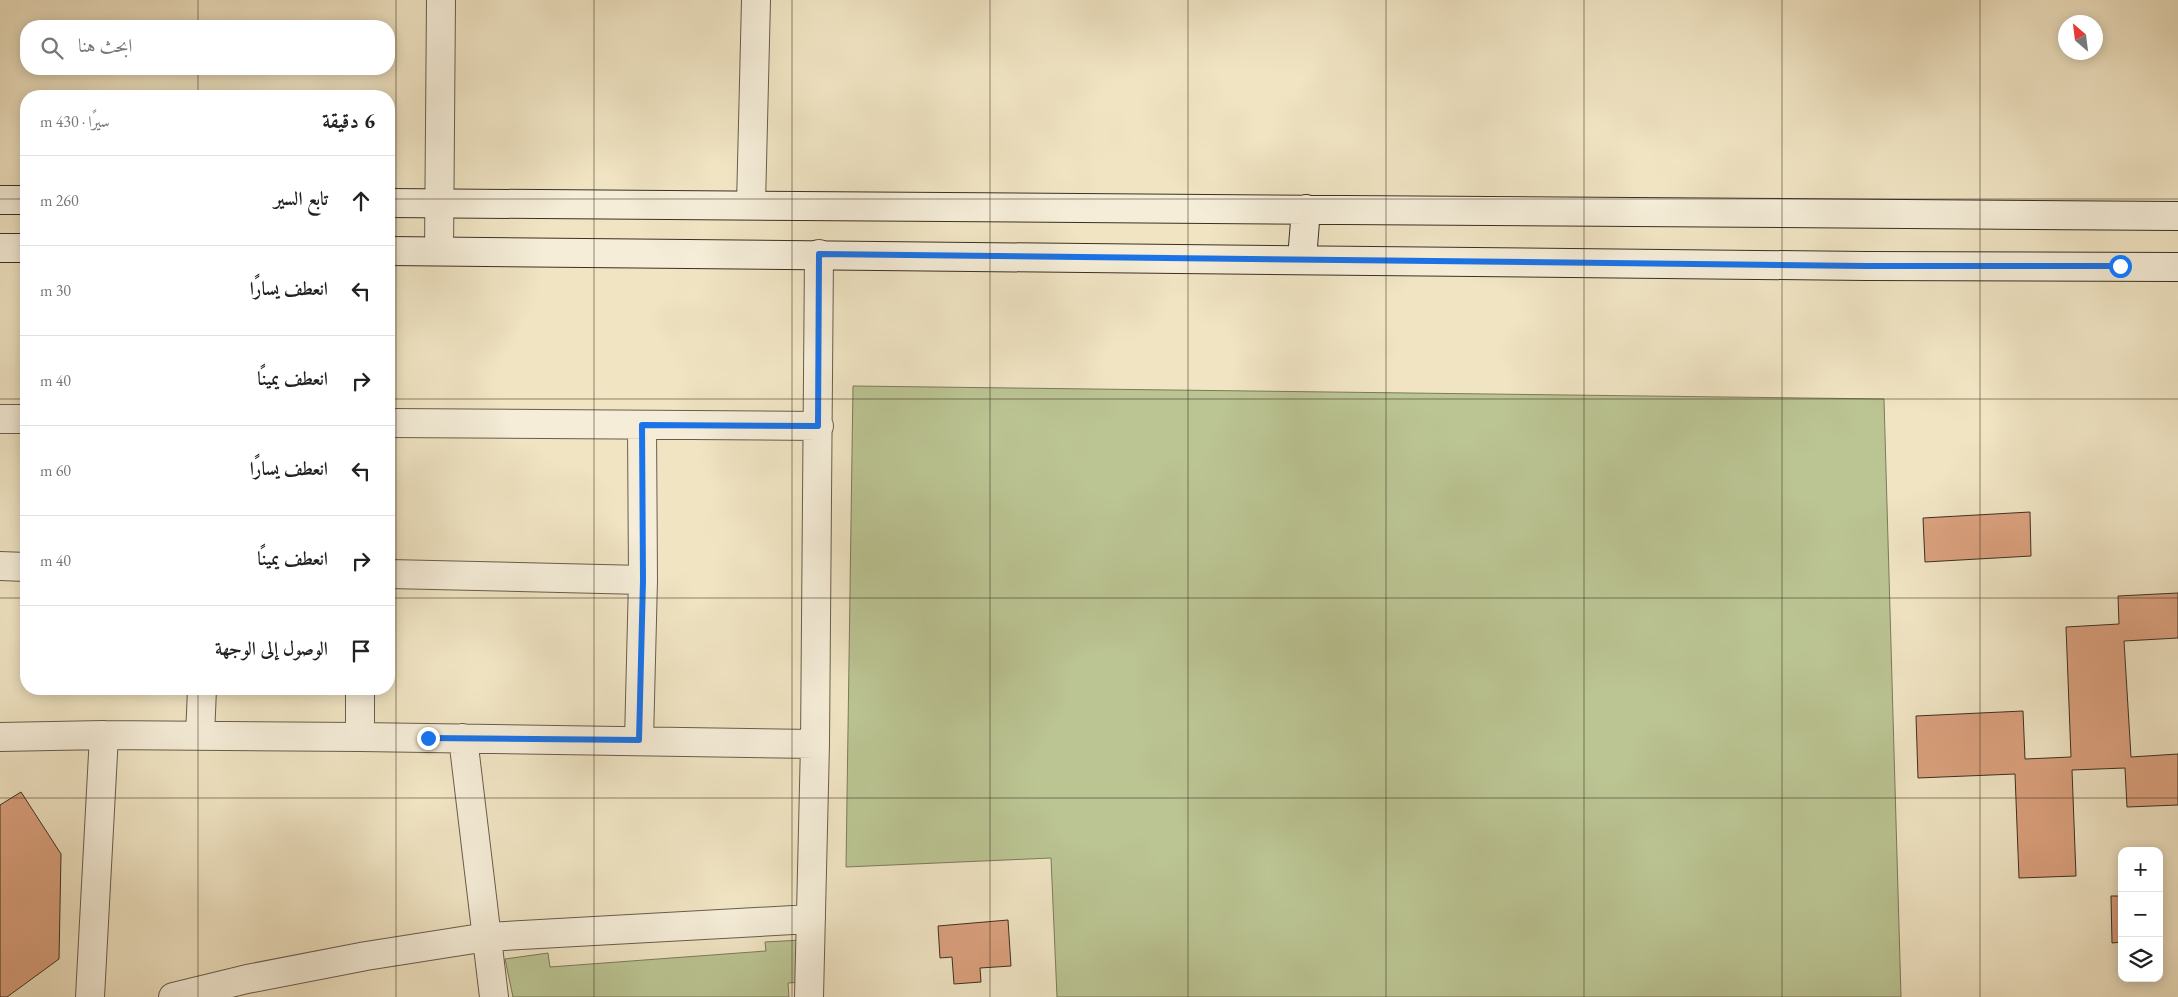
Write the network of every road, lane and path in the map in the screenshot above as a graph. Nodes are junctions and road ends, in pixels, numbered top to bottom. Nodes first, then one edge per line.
1 (441, 0) edge
2 (756, 0) edge
3 (0, 200) edge
4 (20, 200) edge
5 (395, 202) edge
6 (440, 203) junction
7 (751, 205) junction
8 (1306, 209) junction
9 (2178, 216) edge
10 (0, 248) edge
11 (20, 248) edge
12 (395, 251) edge
13 (439, 251) junction
14 (819, 254) junction
15 (1302, 259) junction
16 (2178, 267) edge
17 (0, 419) edge
18 (20, 419) edge
19 (395, 423) edge
20 (642, 425) junction
21 (818, 426) junction
22 (0, 566) edge
23 (20, 567) edge
24 (395, 574) edge
25 (643, 580) junction
26 (202, 695) edge
27 (360, 695) edge
28 (104, 735) junction
29 (200, 736) junction
30 (0, 737) edge
31 (360, 737) junction
32 (463, 738) junction
33 (639, 740) junction
34 (815, 744) junction
35 (810, 919) junction
36 (487, 937) junction
37 (90, 997) edge
38 (173, 997) edge
39 (494, 997) edge
40 (809, 997) edge

1 - 6 street
2 - 7 street
3 - 4 street
5 - 6 street
6 - 7 street
6 - 13 street
7 - 8 street
8 - 9 street
8 - 15 street
10 - 11 street
12 - 13 street
13 - 14 street
14 - 15 street
14 - 21 street
15 - 16 street
17 - 18 street
19 - 20 street
20 - 21 street
20 - 25 street
21 - 34 street
22 - 23 street
24 - 25 street
25 - 33 street
26 - 29 street
27 - 31 street
28 - 29 street
28 - 30 street
28 - 37 street
29 - 31 street
31 - 32 street
32 - 33 street
32 - 36 street
33 - 34 street
34 - 35 street
35 - 36 street
35 - 40 street
36 - 38 street
36 - 39 street

